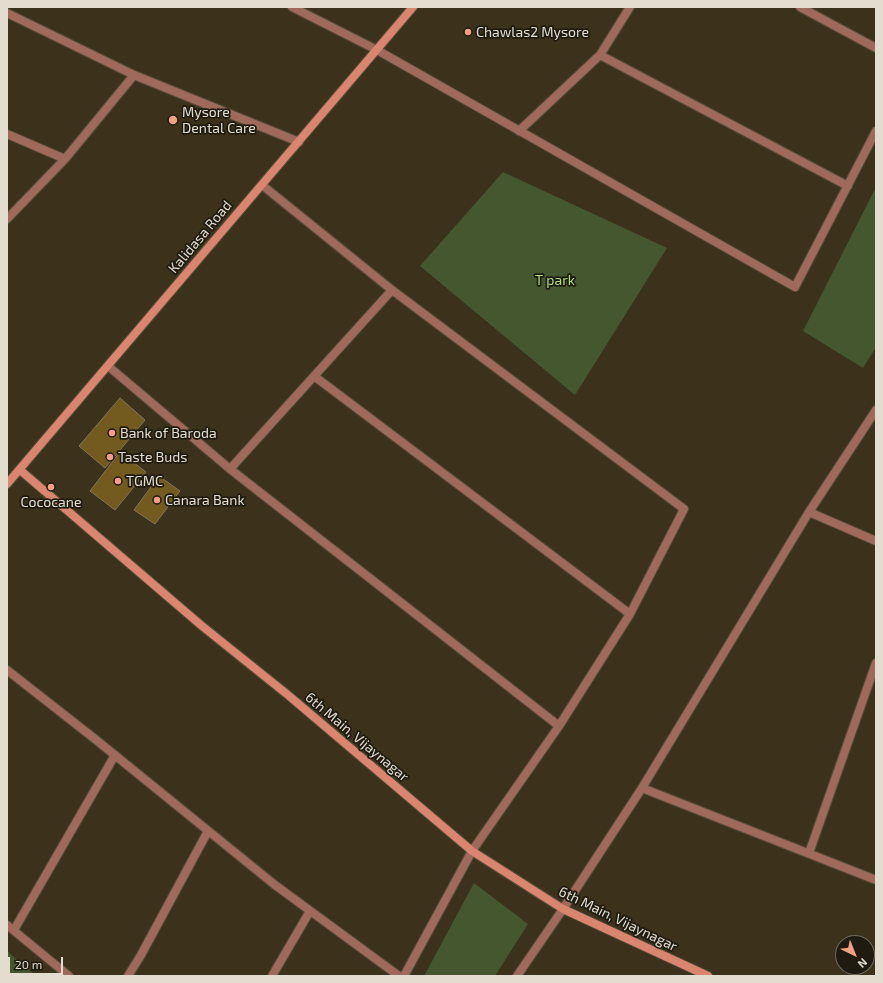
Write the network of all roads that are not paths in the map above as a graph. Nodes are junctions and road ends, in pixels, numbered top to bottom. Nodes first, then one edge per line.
1 (292, 7) edge
2 (413, 7) edge
3 (630, 7) edge
4 (800, 7) edge
5 (7, 13) edge
6 (876, 48) edge
7 (377, 50) junction
8 (600, 55) junction
9 (134, 75) junction
10 (519, 131) junction
11 (876, 132) edge
12 (7, 134) edge
13 (299, 142) junction
14 (65, 159) junction
15 (262, 185) junction
16 (848, 186) junction
17 (7, 219) edge
18 (392, 290) junction
19 (108, 366) junction
20 (314, 376) junction
21 (876, 410) edge
22 (230, 469) junction
23 (20, 470) junction
24 (7, 484) edge
25 (809, 512) junction
26 (876, 541) edge
27 (630, 614) junction
28 (876, 663) edge
29 (7, 670) edge
30 (559, 726) junction
31 (115, 755) junction
32 (642, 788) junction
33 (208, 831) junction
34 (472, 851) junction
35 (809, 854) junction
36 (876, 880) edge
37 (563, 909) junction
38 (310, 911) junction
39 (7, 925) edge
40 (14, 930) junction
41 (69, 976) edge
42 (128, 976) edge
43 (272, 976) edge
44 (399, 976) edge
45 (404, 976) edge
46 (517, 976) edge
47 (708, 976) edge

1 - 7 street
2 - 7 street, Kalidasa Road
3 - 8 street
4 - 6 street
5 - 9 street
7 - 10 street
7 - 13 street, Kalidasa Road
8 - 10 street
8 - 16 street
9 - 13 street
9 - 14 street
10 - 16 street
11 - 16 street
12 - 14 street
13 - 15 street, Kalidasa Road
14 - 17 street
15 - 18 street
15 - 19 street, Kalidasa Road
18 - 20 street
18 - 27 street
19 - 22 street
19 - 23 street, Kalidasa Road
20 - 22 street
20 - 27 street
21 - 25 street
22 - 30 street
23 - 24 street, Kalidasa Road
23 - 34 street, 6th Main, Vijaynagar
25 - 26 street
25 - 32 street
27 - 30 street
28 - 35 street
29 - 31 street
30 - 34 street
31 - 33 street
31 - 40 street
32 - 35 street
32 - 37 street
33 - 38 street
33 - 42 street
34 - 37 street, 6th Main, Vijaynagar
34 - 45 street
35 - 36 street
37 - 46 street
37 - 47 street, 6th Main, Vijaynagar
38 - 43 street
38 - 44 street
39 - 40 street
40 - 41 street

